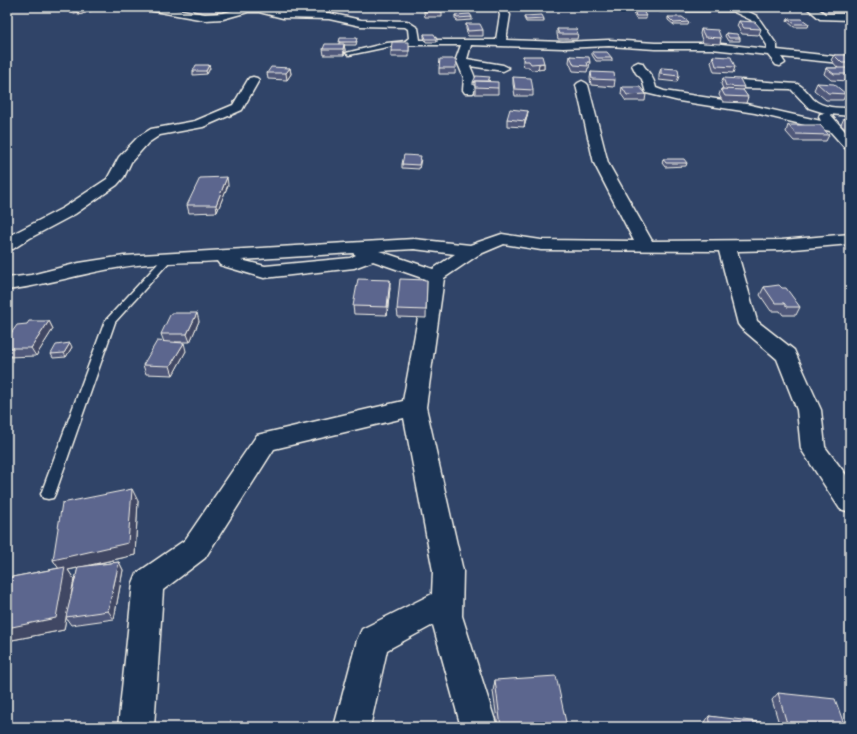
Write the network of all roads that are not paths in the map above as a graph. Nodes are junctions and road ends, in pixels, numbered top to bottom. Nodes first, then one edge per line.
1 (148, 7) edge
2 (302, 7) edge
3 (501, 7) edge
4 (655, 7) edge
5 (731, 7) edge
6 (798, 7) edge
7 (812, 9) edge
8 (390, 14) dead end
9 (308, 16) junction
10 (850, 17) edge
11 (399, 24) junction
12 (467, 42) junction
13 (369, 43) dead end
14 (408, 43) junction
15 (501, 43) junction
16 (387, 45) junction
17 (659, 46) junction
18 (349, 53) dead end
19 (772, 53) junction
20 (850, 61) edge
21 (463, 62) junction
22 (638, 65) junction
23 (503, 68) dead end
24 (654, 70) dead end
25 (253, 80) dead end
26 (741, 84) edge
27 (582, 85) dead end
28 (800, 88) junction
29 (469, 90) dead end
30 (813, 105) junction
31 (850, 112) edge
32 (834, 128) junction
33 (850, 145) edge
34 (850, 239) edge
35 (7, 245) edge
36 (646, 246) junction
37 (727, 246) junction
38 (350, 248) junction
39 (472, 251) junction
40 (371, 254) junction
41 (210, 256) junction
42 (167, 259) junction
43 (435, 276) junction
44 (7, 284) edge
45 (414, 407) junction
46 (48, 494) dead end
47 (850, 501) edge
48 (447, 602) junction
49 (136, 727) edge
50 (352, 727) edge
51 (479, 727) edge

1 - 9 street
2 - 9 street
3 - 15 street
4 - 5 street
5 - 19 street
6 - 7 street
7 - 10 street
8 - 11 street
9 - 11 street
11 - 14 street
12 - 14 street
12 - 15 street
12 - 21 street
13 - 16 lane
14 - 16 lane
15 - 17 street
16 - 18 lane
17 - 19 street
17 - 22 street
19 - 20 street
19 - 28 street
21 - 23 street
21 - 29 street
22 - 24 street
22 - 32 street
25 - 35 street
26 - 28 street
27 - 36 street
28 - 30 street
30 - 31 street
30 - 32 street
32 - 33 street
34 - 37 street
36 - 37 street
36 - 39 street
37 - 47 street
38 - 39 street
38 - 40 street
38 - 41 street
39 - 43 street
40 - 41 street
40 - 43 street
41 - 42 street
42 - 44 street
42 - 46 lane
43 - 45 street
45 - 48 street
45 - 49 street
48 - 50 street
48 - 51 street

